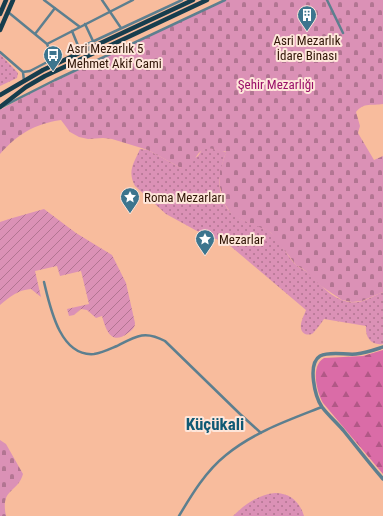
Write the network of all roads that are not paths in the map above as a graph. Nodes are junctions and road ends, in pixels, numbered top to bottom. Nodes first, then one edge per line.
1 (6, 0) edge
2 (13, 0) edge
3 (44, 0) edge
4 (102, 0) edge
5 (133, 0) edge
6 (182, 0) edge
7 (193, 0) edge
8 (207, 0) edge
9 (226, 0) edge
10 (327, 0) edge
11 (126, 2) edge
12 (55, 8) junction
13 (8, 11) junction
14 (110, 12) junction
15 (0, 14) edge
16 (85, 24) junction
17 (80, 27) junction
18 (121, 28) junction
19 (0, 30) edge
20 (72, 31) junction
21 (343, 33) dead end
22 (35, 34) junction
23 (93, 41) junction
24 (47, 44) junction
25 (80, 50) junction
26 (0, 52) edge
27 (54, 62) junction
28 (22, 72) junction
29 (24, 81) junction
30 (0, 96) edge
31 (0, 108) edge
32 (44, 282) dead end
33 (383, 347) edge
34 (322, 407) junction
35 (261, 433) junction
36 (383, 480) edge
37 (179, 516) edge

1 - 15 main road
2 - 13 main road
3 - 12 street
4 - 14 street
5 - 11 street
6 - 18 street
7 - 25 main road
8 - 31 main road
9 - 31 street
10 - 21 street
11 - 14 street
12 - 17 street
12 - 22 street
13 - 19 main road
13 - 22 street
14 - 16 street
14 - 18 street
16 - 17 street
16 - 23 street
17 - 20 street
18 - 23 street
20 - 24 street
20 - 25 street
22 - 24 street
23 - 25 street
24 - 27 street
25 - 27 main road
26 - 28 street
27 - 28 street
27 - 29 main road
28 - 29 street
29 - 30 main road
32 - 35 street
33 - 34 street
34 - 35 street
34 - 36 street
35 - 37 street

